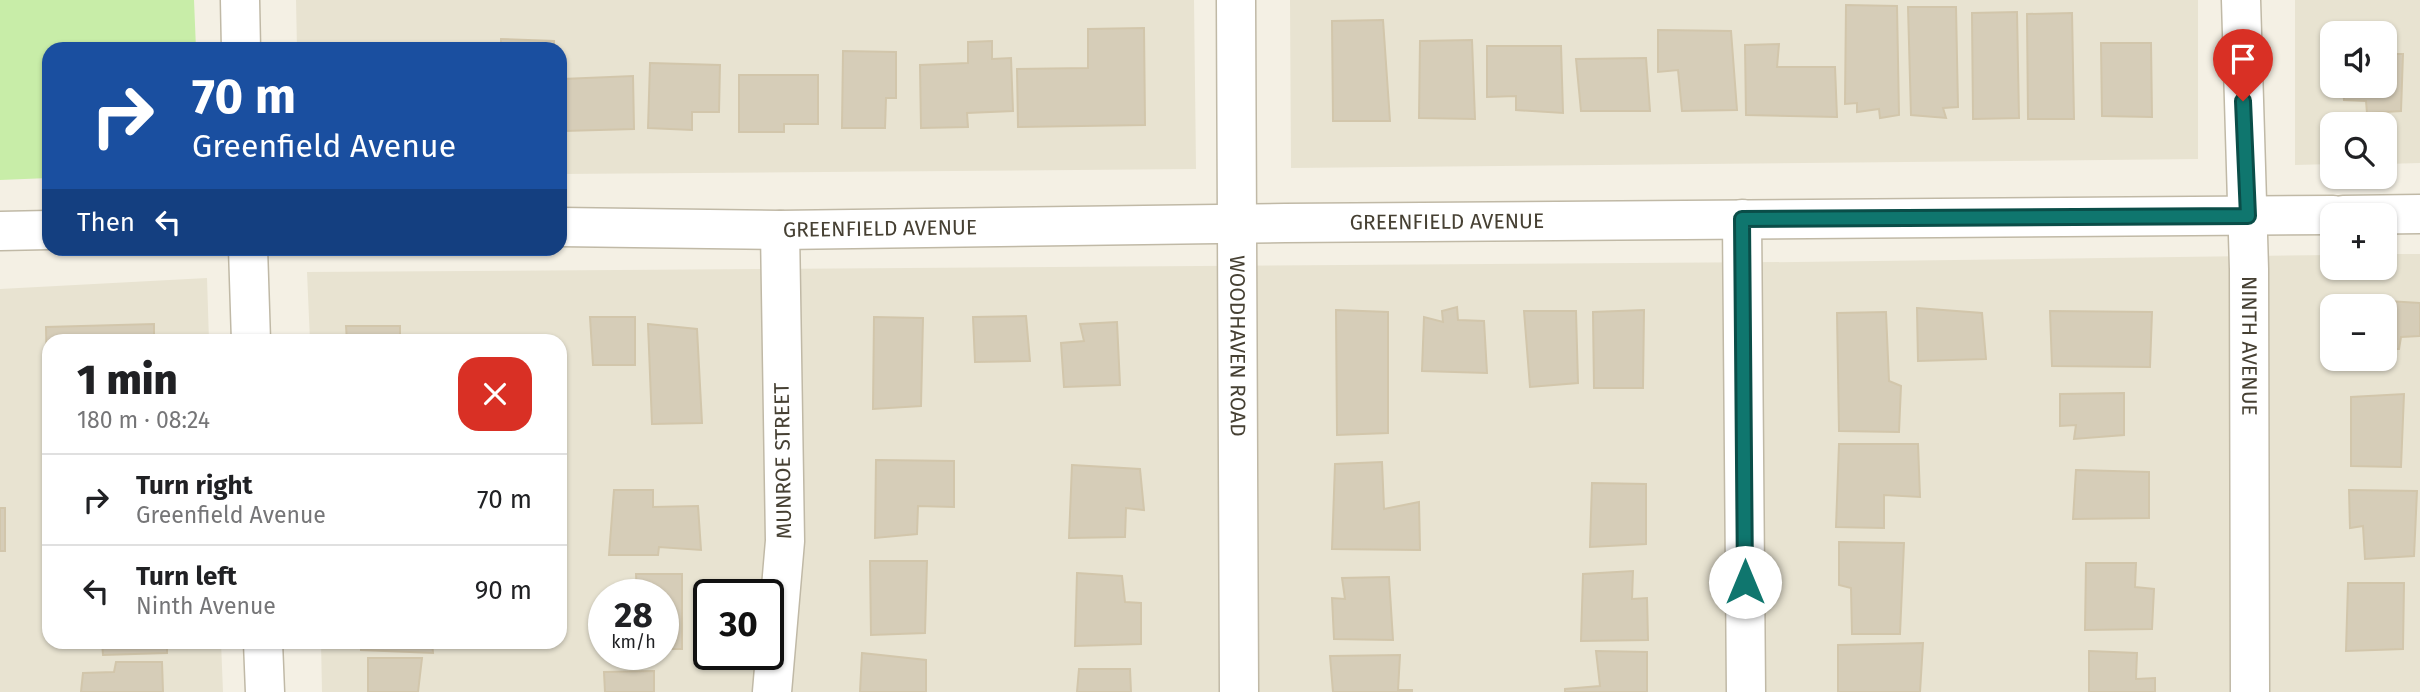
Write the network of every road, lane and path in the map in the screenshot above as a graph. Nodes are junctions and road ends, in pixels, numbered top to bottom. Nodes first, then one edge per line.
1 (240, 0) edge
2 (1236, 0) edge
3 (2241, 0) edge
4 (241, 42) edge
5 (2397, 214) edge
6 (2420, 214) edge
7 (2320, 215) edge
8 (2248, 216) junction
9 (1742, 219) junction
10 (1237, 224) junction
11 (567, 227) edge
12 (42, 230) edge
13 (780, 230) junction
14 (0, 231) edge
15 (247, 256) edge
16 (251, 334) edge
17 (263, 649) edge
18 (265, 692) edge
19 (772, 692) edge
20 (1239, 692) edge
21 (1746, 692) edge
22 (2250, 692) edge

1 - 4 street
2 - 10 street, WOODHAVEN ROAD
3 - 8 street, NINTH AVENUE
5 - 6 street
7 - 8 street, GREENFIELD AVENUE
8 - 9 street, GREENFIELD AVENUE
8 - 22 street, NINTH AVENUE
9 - 10 street, GREENFIELD AVENUE
9 - 21 street
10 - 13 street, GREENFIELD AVENUE
10 - 20 street, WOODHAVEN ROAD
11 - 13 street, GREENFIELD AVENUE
12 - 14 street
13 - 19 street, MUNROE STREET
15 - 16 street
17 - 18 street

